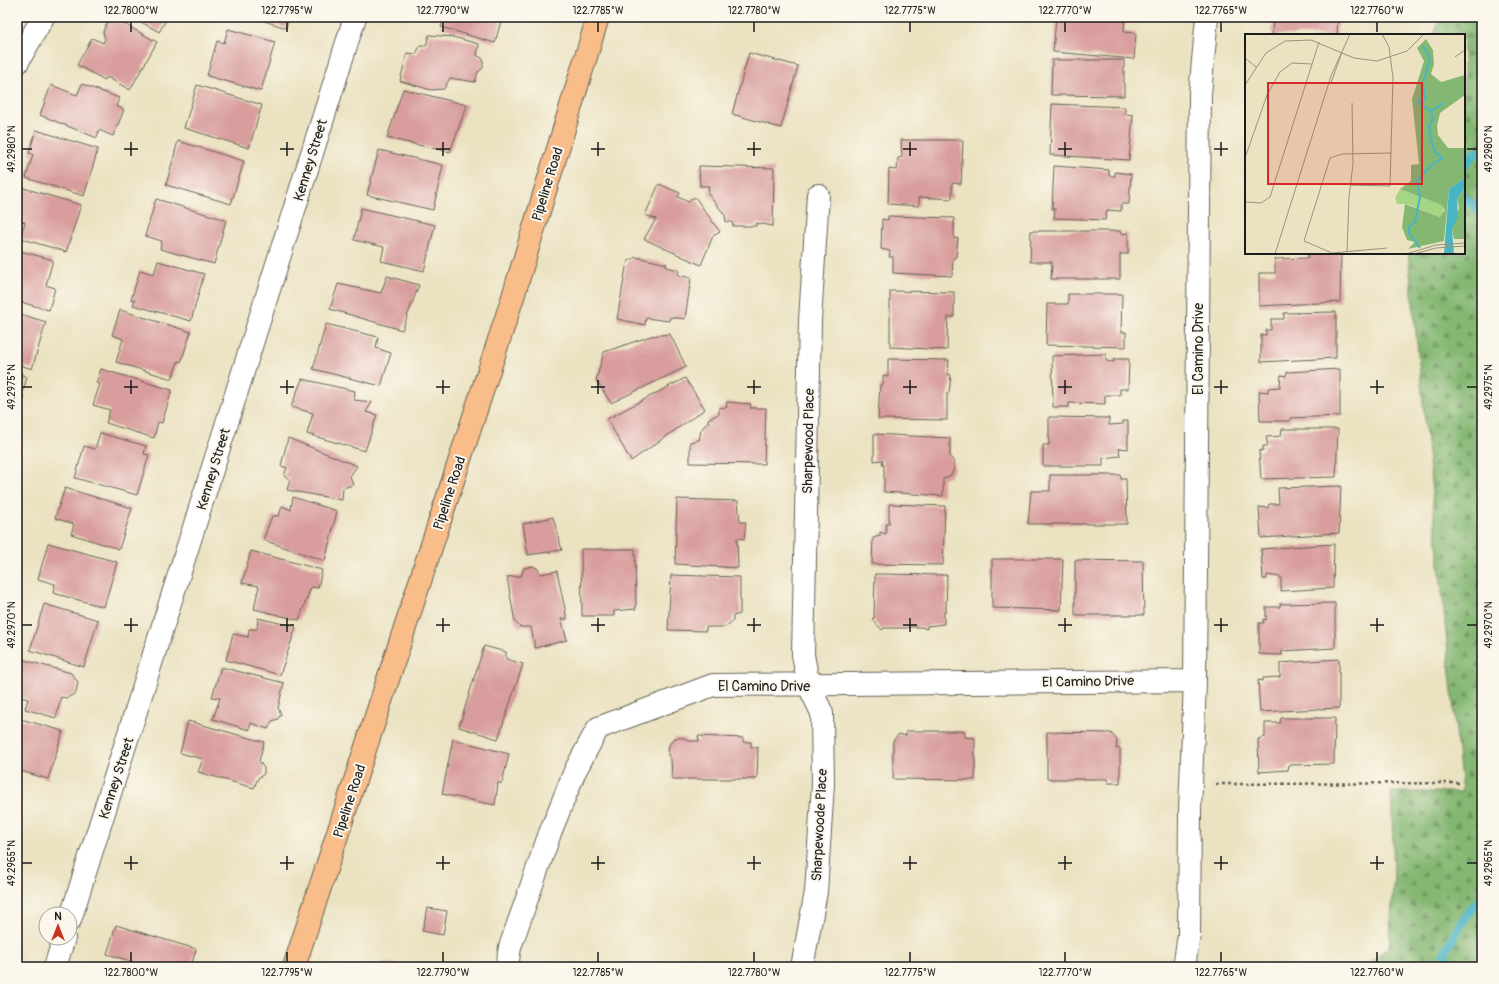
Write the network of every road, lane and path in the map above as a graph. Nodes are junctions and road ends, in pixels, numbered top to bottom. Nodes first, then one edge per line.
1 (43, 17) edge
2 (355, 17) edge
3 (598, 17) edge
4 (1207, 17) edge
5 (17, 63) edge
6 (818, 195) dead end
7 (1195, 681) junction
8 (809, 686) junction
9 (1461, 783) dead end
10 (1211, 784) dead end
11 (74, 906) edge
12 (62, 946) edge
13 (55, 967) edge
14 (294, 967) edge
15 (507, 967) edge
16 (802, 967) edge
17 (1184, 967) edge

1 - 5 street
2 - 11 street, Kenney Street
3 - 14 main road, Pipeline Road
4 - 7 street, El Camino Drive
6 - 8 street, Sharpewood Place
7 - 8 street, El Camino Drive
7 - 17 street, El Camino Drive
8 - 15 street, El Camino Drive
8 - 16 street, Sharpewoode Place
9 - 10 path
12 - 13 street

